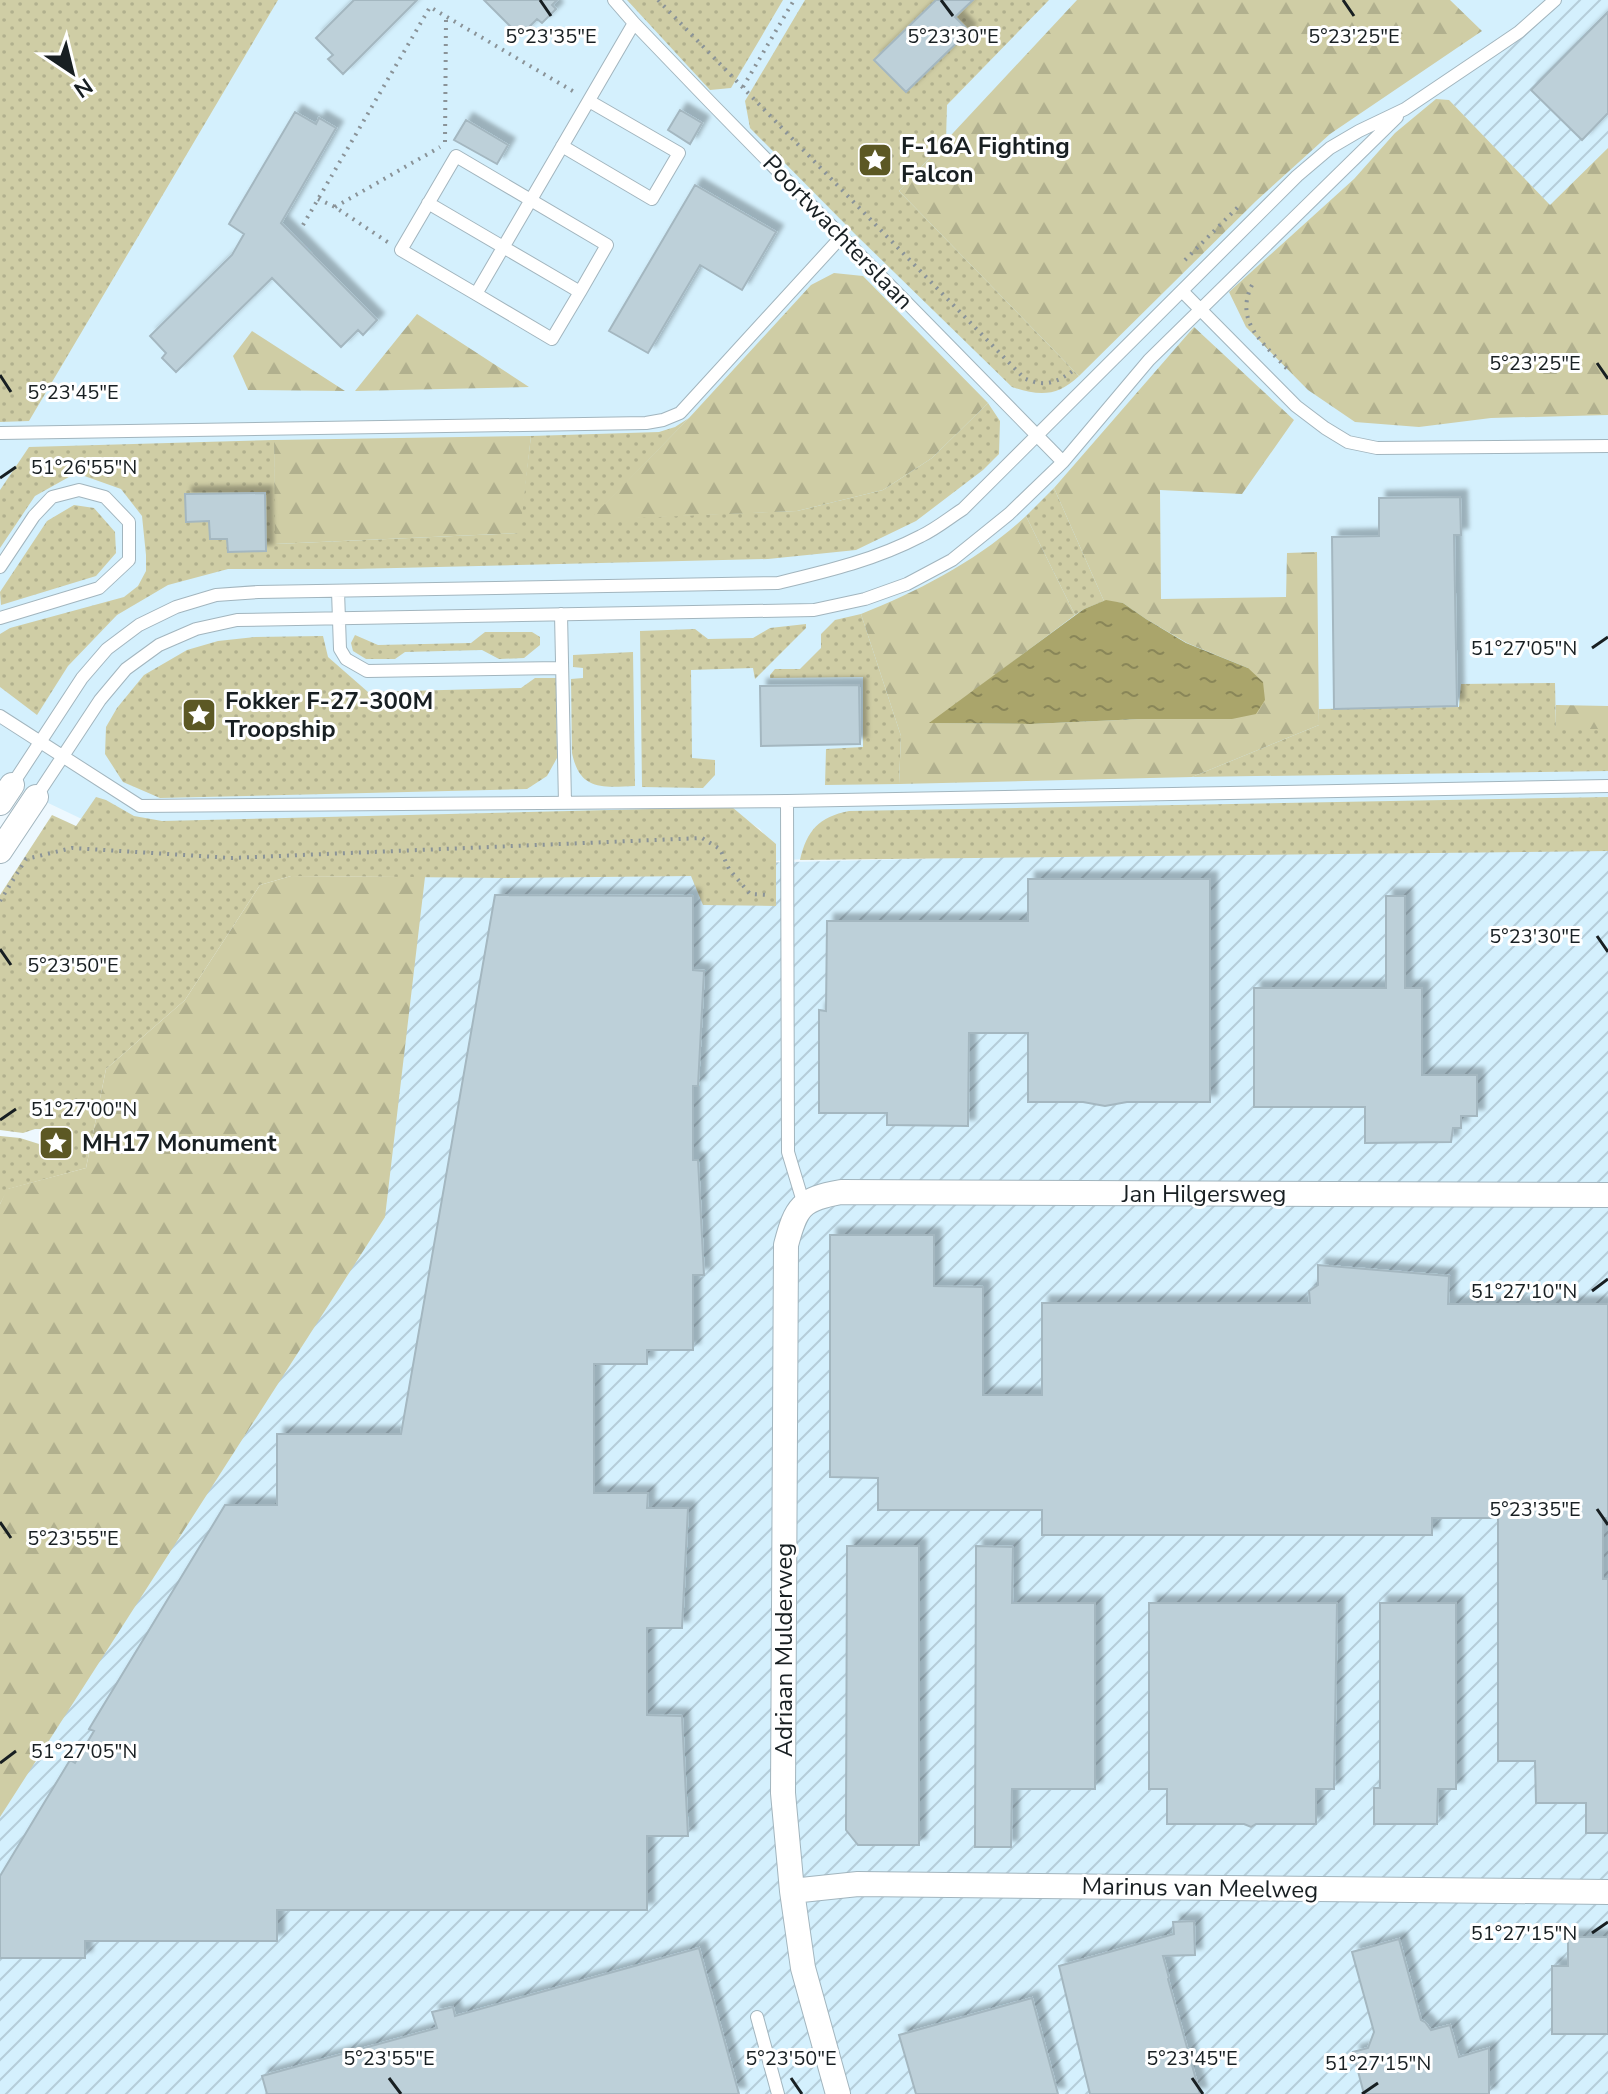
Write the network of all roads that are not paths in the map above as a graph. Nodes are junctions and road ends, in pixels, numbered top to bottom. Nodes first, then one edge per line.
1 (614, 0) edge
2 (1555, 0) edge
3 (634, 23) junction
4 (589, 101) junction
5 (1405, 109) junction
6 (562, 146) junction
7 (530, 200) junction
8 (428, 203) junction
9 (842, 236) junction
10 (503, 247) junction
11 (1182, 291) junction
12 (580, 292) junction
13 (476, 294) junction
14 (1201, 310) junction
15 (0, 433) edge
16 (1037, 435) junction
17 (1608, 446) edge
18 (1063, 462) junction
19 (0, 567) edge
20 (338, 591) junction
21 (561, 614) junction
22 (0, 618) edge
23 (339, 618) junction
24 (561, 668) junction
25 (0, 716) edge
26 (40, 742) junction
27 (62, 757) junction
28 (1608, 786) edge
29 (6, 794) edge
30 (36, 797) joint
31 (787, 801) junction
32 (565, 803) junction
33 (0, 851) edge
34 (1608, 1195) edge
35 (804, 1205) junction
36 (792, 1891) junction
37 (1608, 1892) edge
38 (757, 2017) dead end
39 (778, 2094) edge
40 (838, 2094) edge

1 - 3 lane, Poortwachterslaan
2 - 5 lane
3 - 4 lane
3 - 9 lane, Poortwachterslaan
4 - 6 lane
4 - 6 lane
5 - 11 lane
5 - 14 lane
6 - 7 lane
7 - 8 lane
7 - 10 lane
7 - 12 lane
8 - 10 lane
8 - 13 lane
9 - 15 lane
9 - 16 lane, Poortwachterslaan
10 - 12 lane
10 - 13 lane
11 - 14 lane
11 - 16 lane
12 - 13 lane
14 - 17 lane
14 - 18 lane
16 - 18 lane, Poortwachterslaan
16 - 20 lane
18 - 21 lane
19 - 22 lane
20 - 23 lane
20 - 26 lane
21 - 23 lane
21 - 24 lane
23 - 24 lane
23 - 27 lane
24 - 32 lane
25 - 26 lane
26 - 27 lane
26 - 29 lane
27 - 30 lane
27 - 32 lane
28 - 31 lane
30 - 33 street
31 - 32 lane
31 - 35 lane
34 - 35 street, Jan Hilgersweg
35 - 36 street, Adriaan Mulderweg
36 - 37 street, Marinus van Meelweg
36 - 40 street, Adriaan Mulderweg
38 - 39 lane

